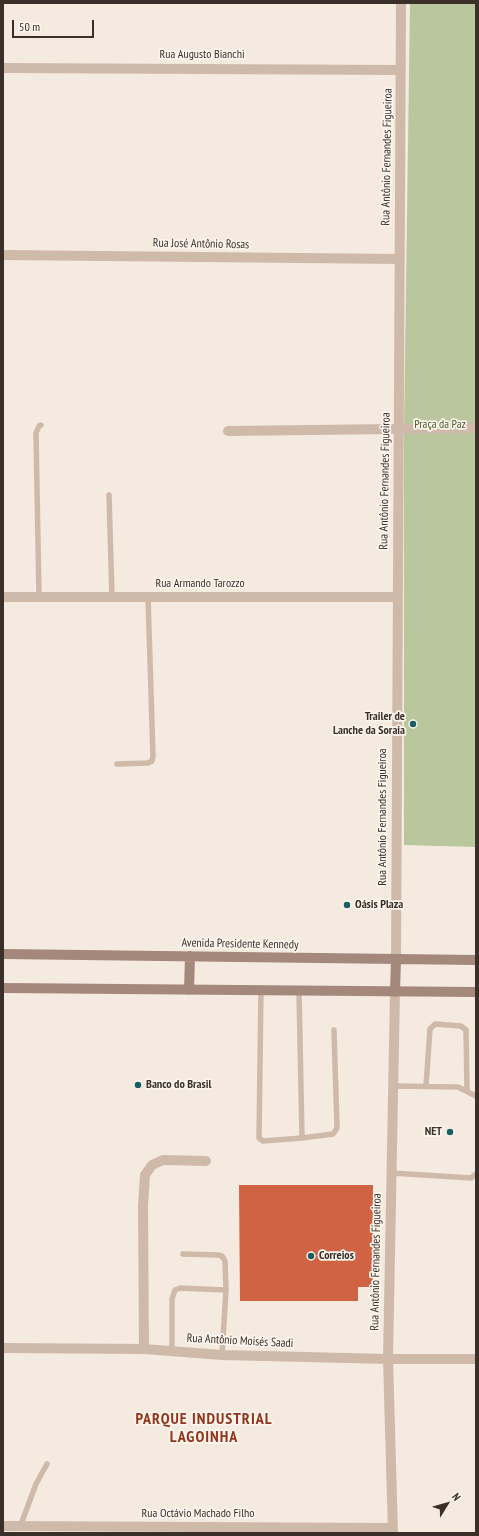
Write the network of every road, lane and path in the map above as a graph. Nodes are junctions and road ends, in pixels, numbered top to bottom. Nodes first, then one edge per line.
1 (401, 3) edge
2 (3, 68) edge
3 (401, 70) junction
4 (3, 255) edge
5 (399, 259) junction
6 (41, 425) dead end
7 (476, 428) edge
8 (399, 430) junction
9 (228, 431) dead end
10 (109, 495) dead end
11 (3, 597) edge
12 (39, 597) junction
13 (112, 597) junction
14 (148, 597) junction
15 (397, 597) junction
16 (117, 764) dead end
17 (3, 954) edge
18 (190, 956) junction
19 (396, 959) junction
20 (476, 960) edge
21 (3, 988) edge
22 (189, 990) junction
23 (261, 990) junction
24 (299, 991) junction
25 (395, 992) junction
26 (476, 992) edge
27 (334, 1030) dead end
28 (393, 1086) junction
29 (426, 1086) junction
30 (467, 1090) junction
31 (476, 1096) edge
32 (302, 1138) junction
33 (206, 1161) dead end
34 (391, 1173) junction
35 (476, 1174) edge
36 (183, 1254) dead end
37 (226, 1290) junction
38 (3, 1348) edge
39 (144, 1349) junction
40 (172, 1351) junction
41 (222, 1355) junction
42 (388, 1359) junction
43 (476, 1359) edge
44 (47, 1464) dead end
45 (3, 1526) edge
46 (20, 1527) junction
47 (393, 1531) edge

1 - 3 street, Rua Antônio Fernandes Figueiroa
2 - 3 street, Rua Augusto Bianchi
3 - 5 street, Rua Antônio Fernandes Figueiroa
4 - 5 street, Rua José Antônio Rosas
5 - 8 street, Rua Antônio Fernandes Figueiroa
6 - 12 lane
7 - 8 street
8 - 9 street
8 - 15 street, Rua Antônio Fernandes Figueiroa
10 - 13 lane
11 - 12 street, Rua Armando Tarozzo
12 - 13 street, Rua Armando Tarozzo
13 - 14 street, Rua Armando Tarozzo
14 - 15 street, Rua Armando Tarozzo
14 - 16 lane
15 - 19 street, Rua Antônio Fernandes Figueiroa
17 - 18 main road, Avenida Presidente Kennedy
18 - 19 main road, Avenida Presidente Kennedy
18 - 22 main road
19 - 20 main road, Avenida Presidente Kennedy
19 - 25 main road
21 - 22 main road
22 - 23 main road
23 - 24 main road
23 - 32 lane
24 - 25 main road
24 - 32 lane
25 - 26 main road
25 - 28 street, Rua Antônio Fernandes Figueiroa
27 - 32 lane
28 - 29 lane
28 - 34 street, Rua Antônio Fernandes Figueiroa
29 - 30 lane
29 - 30 lane
30 - 31 lane
33 - 39 street
34 - 35 lane
34 - 42 street, Rua Antônio Fernandes Figueiroa
36 - 37 lane
37 - 40 lane
37 - 41 lane
38 - 39 street, Rua Antônio Moisés Saadi
39 - 40 street, Rua Antônio Moisés Saadi
40 - 41 street, Rua Antônio Moisés Saadi
41 - 42 street, Rua Antônio Moisés Saadi
42 - 43 street, Rua Antônio Moisés Saadi
42 - 47 street, Rua Antônio Fernandes Figueiroa
44 - 46 lane
45 - 46 street, Rua Octávio Machado Filho
46 - 47 street, Rua Octávio Machado Filho

